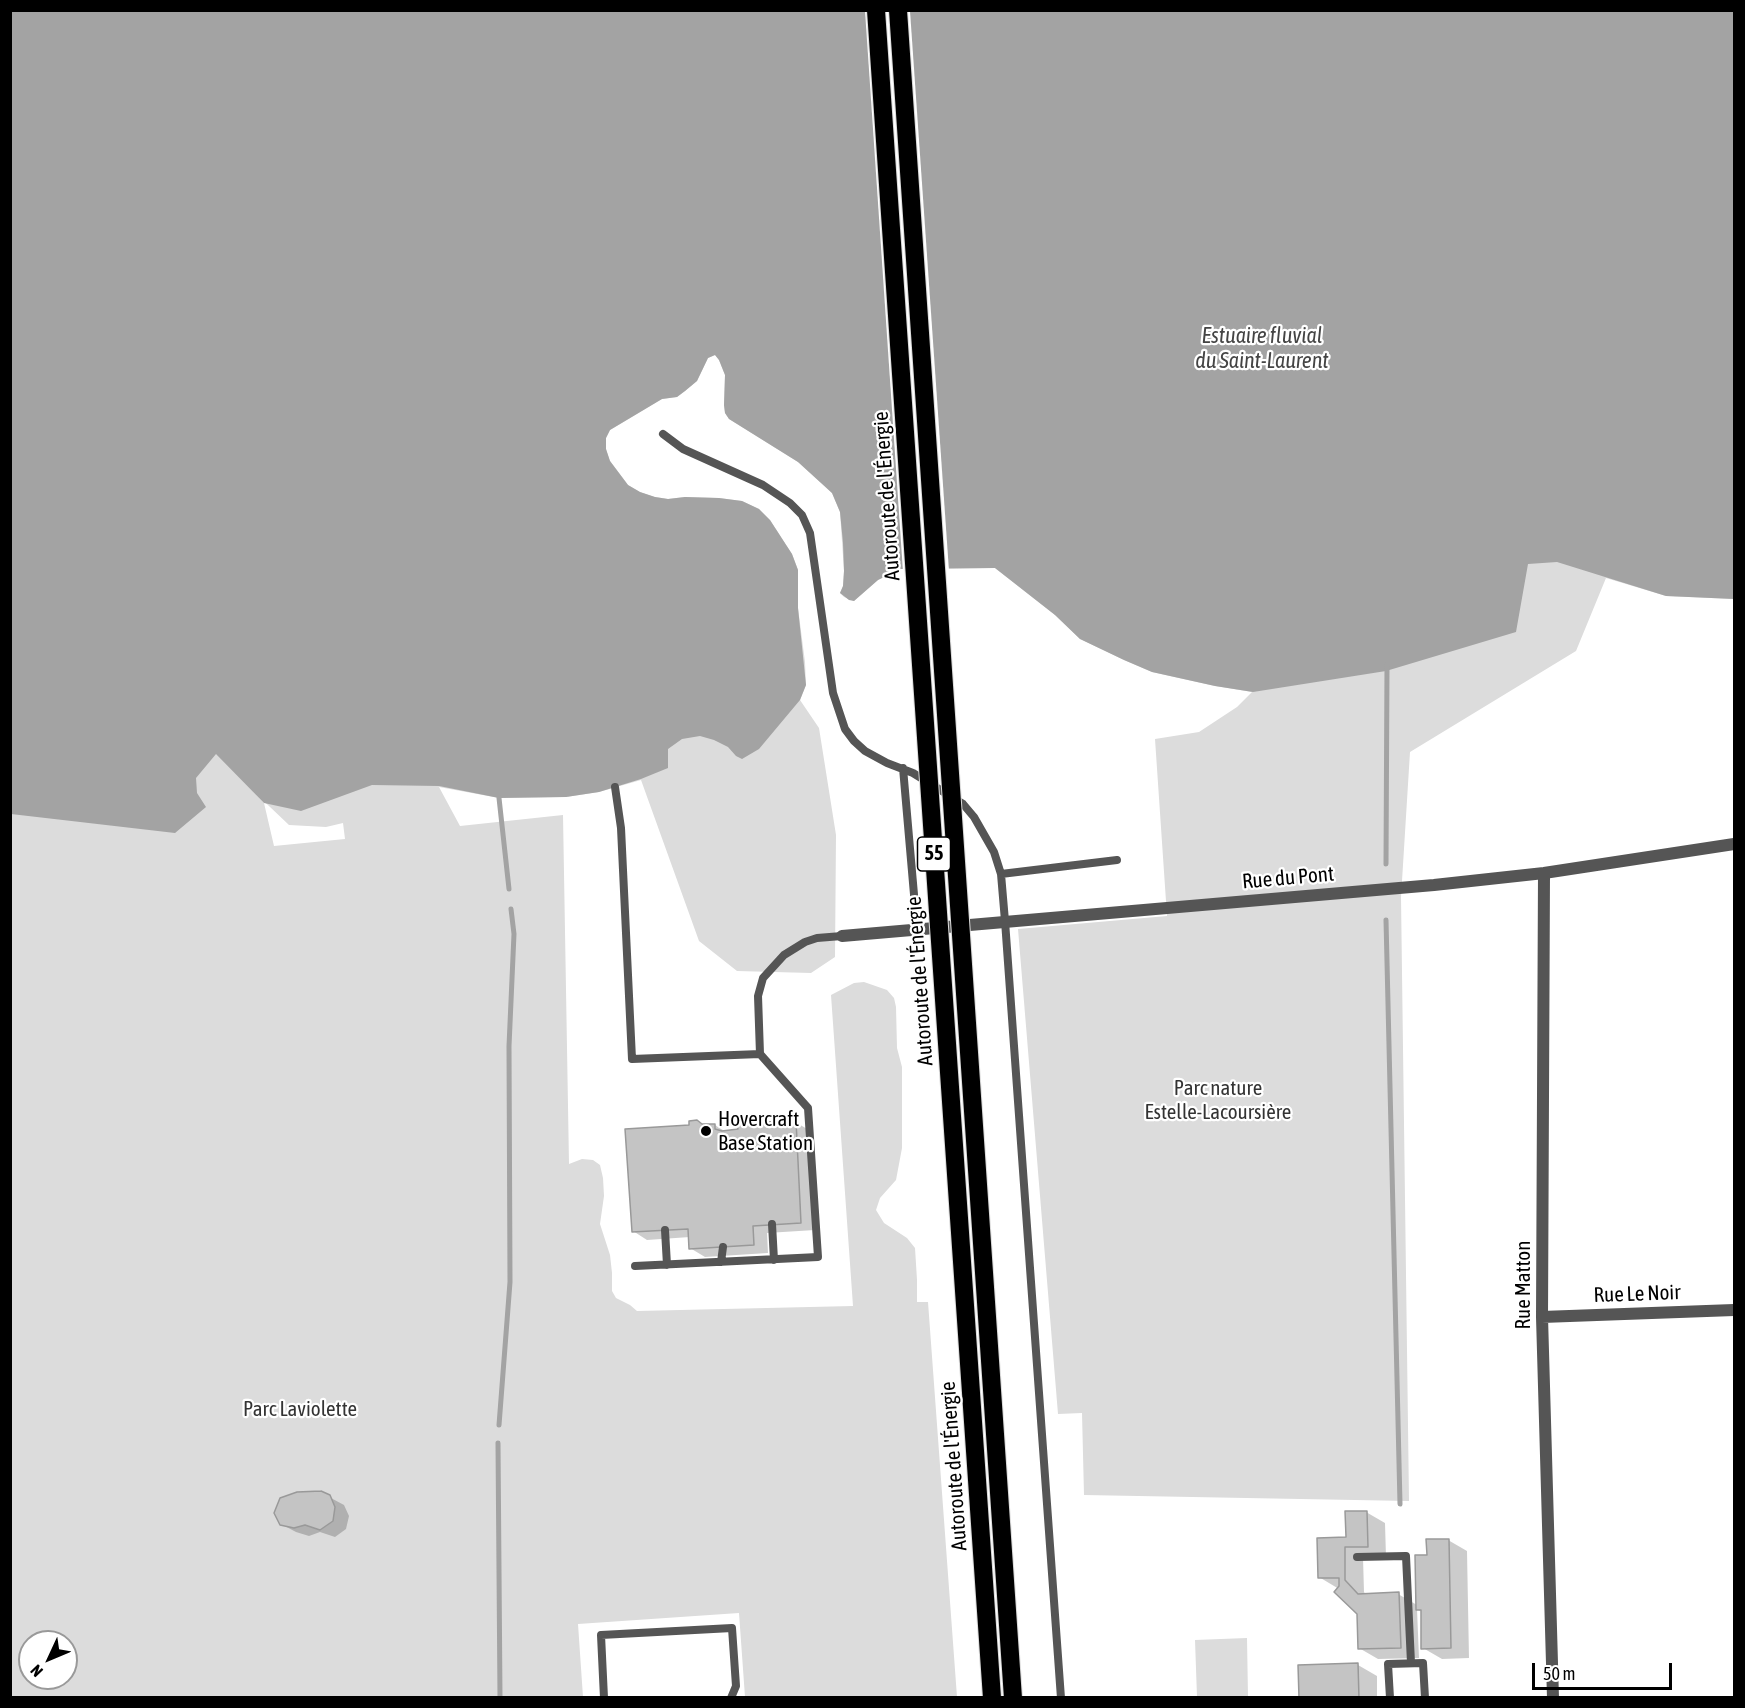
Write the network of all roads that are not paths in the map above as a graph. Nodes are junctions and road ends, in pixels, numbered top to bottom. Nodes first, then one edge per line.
1 (876, 10) edge
2 (898, 10) edge
3 (663, 434) dead end
4 (903, 768) junction
5 (615, 787) dead end
6 (1734, 844) edge
7 (1117, 860) dead end
8 (1544, 873) junction
9 (1001, 874) junction
10 (1005, 921) junction
11 (917, 929) junction
12 (842, 936) joint
13 (760, 1054) junction
14 (772, 1224) dead end
15 (665, 1230) dead end
16 (723, 1247) dead end
17 (774, 1260) junction
18 (722, 1262) junction
19 (667, 1264) junction
20 (635, 1266) dead end
21 (1734, 1310) edge
22 (1542, 1317) junction
23 (1357, 1557) dead end
24 (1411, 1663) junction
25 (604, 1698) edge
26 (731, 1698) edge
27 (992, 1698) edge
28 (1013, 1698) edge
29 (1061, 1698) edge
30 (1390, 1698) edge
31 (1425, 1698) edge
32 (1553, 1698) edge

1 - 27 highway, Autoroute de l'Énergie / 55, bridge
2 - 28 highway, Autoroute de l'Énergie / 55, bridge
3 - 4 lane
4 - 9 lane
4 - 11 lane
5 - 13 lane
6 - 8 street, Rue du Pont
7 - 9 lane
8 - 10 street, Rue du Pont
8 - 22 street, Rue Matton
9 - 10 lane
10 - 11 street, Rue du Pont
10 - 29 lane
11 - 12 street, Rue du Pont
12 - 13 lane
13 - 17 lane
14 - 17 lane
15 - 19 lane
16 - 18 lane
17 - 18 lane
18 - 19 lane
19 - 20 lane
21 - 22 street, Rue Le Noir
22 - 32 street, Rue Matton
23 - 24 lane
24 - 30 lane
24 - 31 lane
25 - 26 lane

